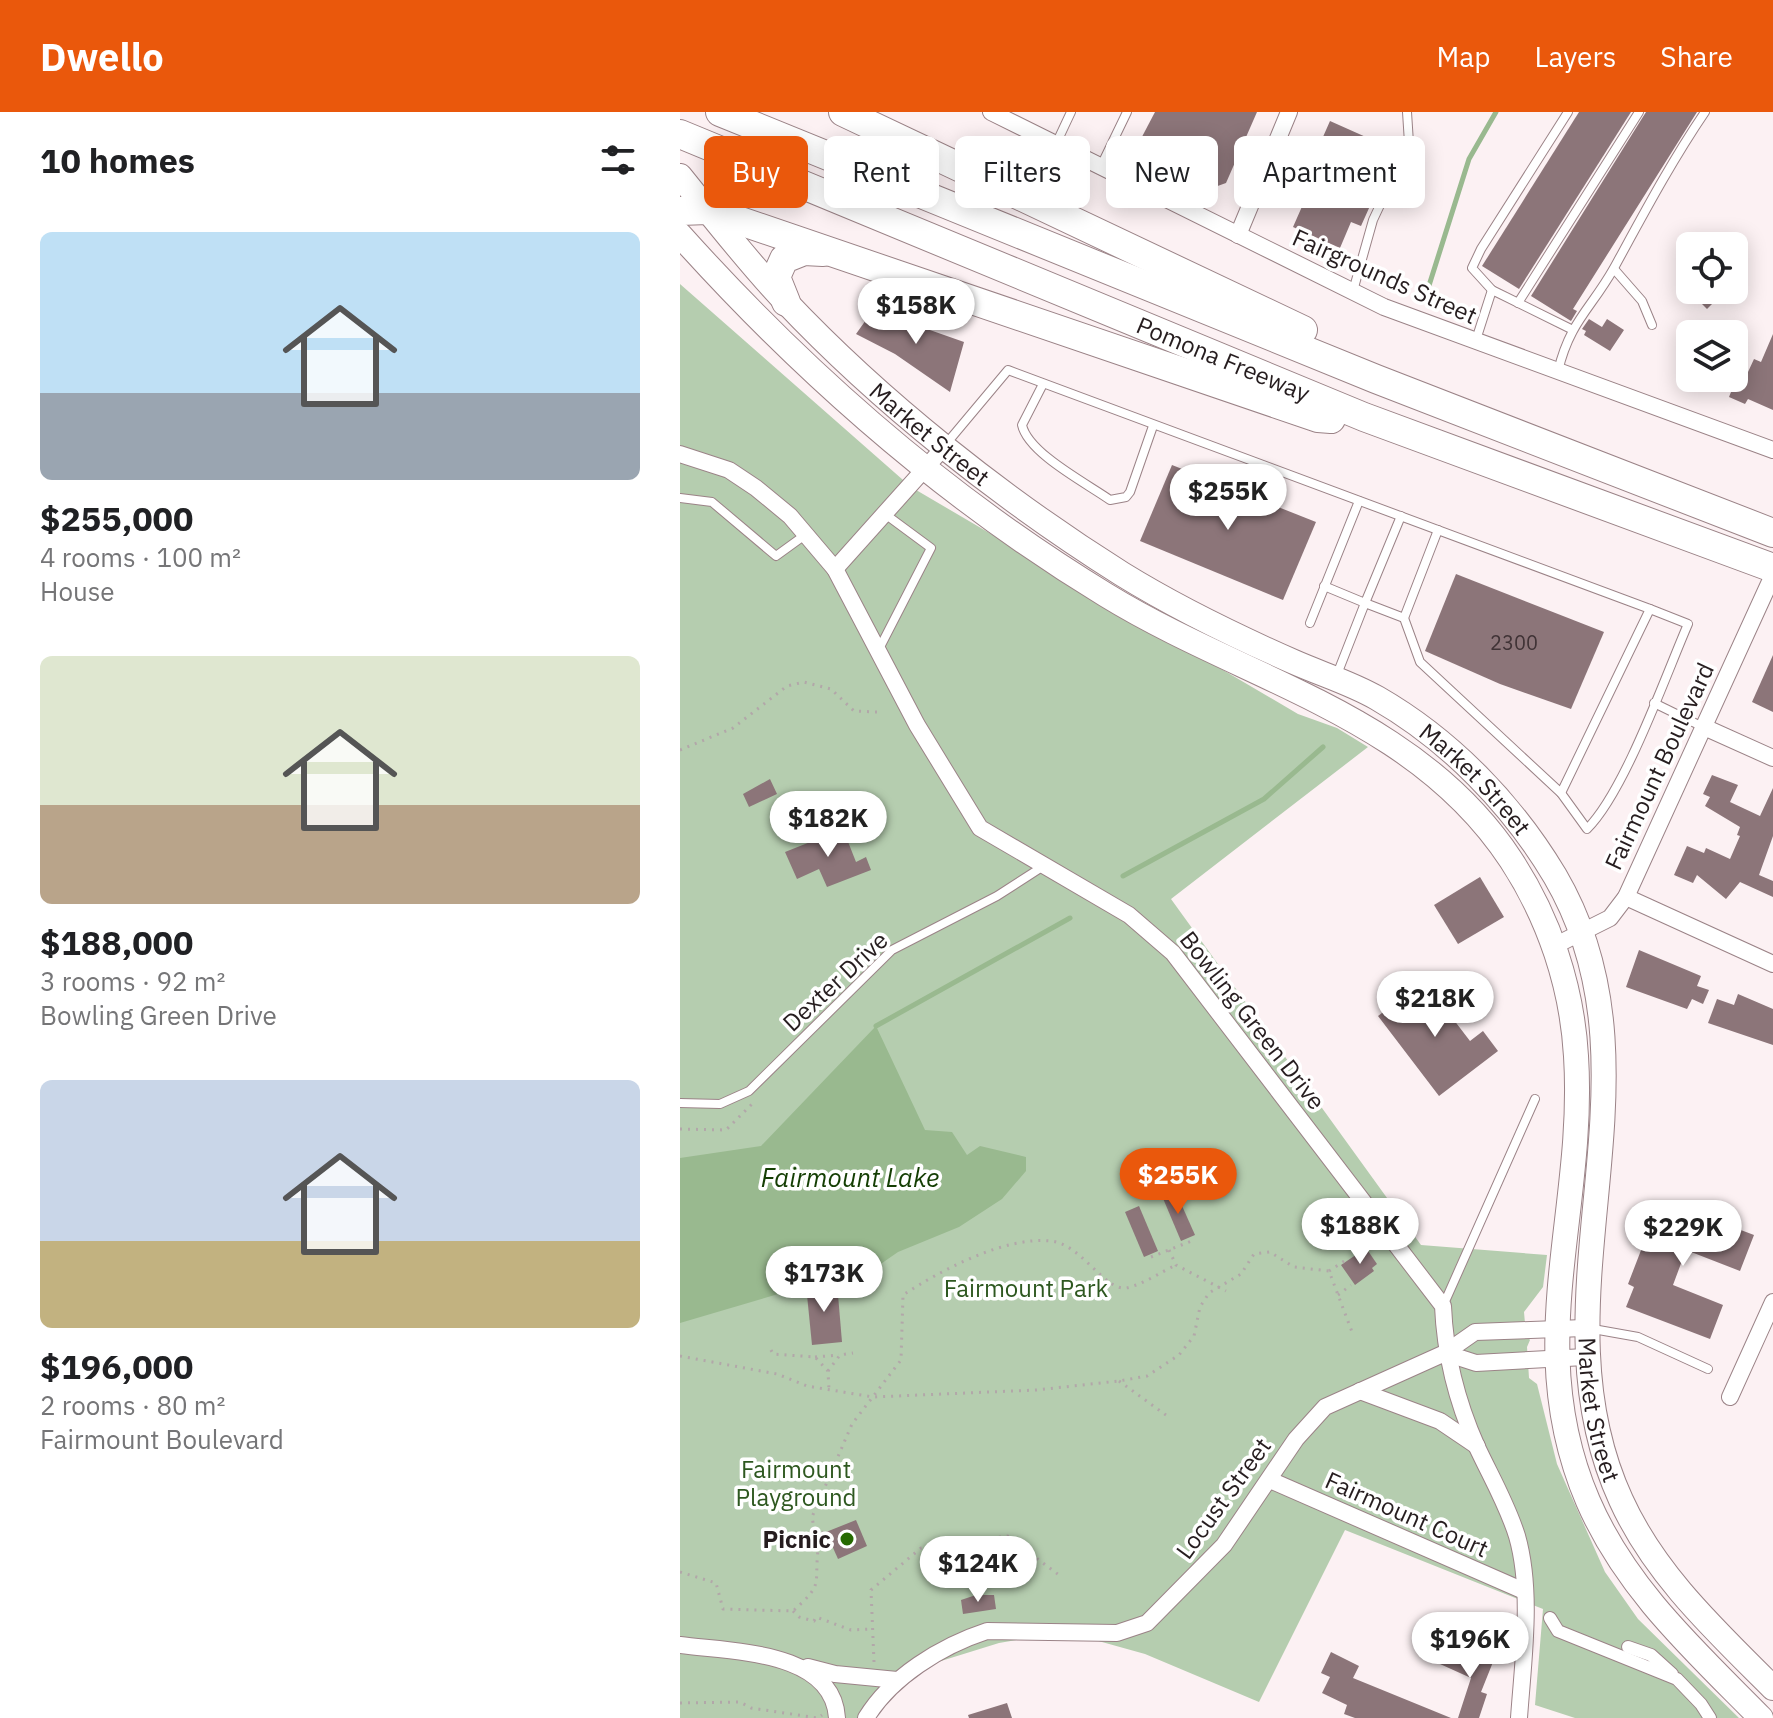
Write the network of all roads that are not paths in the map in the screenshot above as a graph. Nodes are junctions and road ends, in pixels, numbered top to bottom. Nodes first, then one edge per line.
1 (720, 112) edge
2 (843, 112) edge
3 (991, 112) edge
4 (1071, 112) edge
5 (1127, 112) edge
6 (1289, 112) edge
7 (1407, 112) edge
8 (1568, 112) edge
9 (1639, 112) edge
10 (1705, 112) edge
11 (680, 134) edge
12 (1040, 136) edge
13 (1060, 136) edge
14 (1090, 161) edge
15 (1101, 166) junction
16 (680, 176) edge
17 (694, 210) edge
18 (680, 235) edge
19 (1238, 235) junction
20 (831, 252) junction
21 (1614, 269) junction
22 (1492, 290) junction
23 (1353, 292) junction
24 (786, 302) junction
25 (1518, 303) junction
26 (1652, 325) dead end
27 (1571, 329) junction
28 (1475, 343) junction
29 (1558, 372) junction
30 (1376, 379) junction
31 (1043, 384) junction
32 (1364, 417) junction
33 (1153, 426) junction
34 (946, 445) junction
35 (1773, 450) edge
36 (680, 454) edge
37 (928, 467) junction
38 (680, 498) edge
39 (1359, 501) junction
40 (885, 514) junction
41 (1401, 516) junction
42 (1763, 529) edge
43 (1438, 530) junction
44 (806, 535) junction
45 (1773, 568) edge
46 (835, 569) junction
47 (1773, 575) edge
48 (1324, 586) junction
49 (1365, 603) junction
50 (1650, 609) junction
51 (1404, 618) junction
52 (1310, 623) dead end
53 (878, 651) junction
54 (1335, 679) junction
55 (1654, 703) junction
56 (1704, 727) junction
57 (1773, 758) edge
58 (1561, 793) junction
59 (1042, 867) junction
60 (1626, 897) junction
61 (1580, 934) junction
62 (1554, 946) junction
63 (1773, 964) edge
64 (1535, 1099) dead end
65 (680, 1103) edge
66 (1773, 1302) edge
67 (1443, 1306) junction
68 (1584, 1328) junction
69 (1555, 1329) junction
70 (1445, 1353) junction
71 (1585, 1357) junction
72 (1557, 1359) junction
73 (1708, 1369) dead end
74 (1360, 1391) junction
75 (1730, 1397) dead end
76 (1477, 1446) junction
77 (1270, 1480) junction
78 (1524, 1591) junction
79 (1550, 1618) dead end
80 (680, 1645) edge
81 (1628, 1647) dead end
82 (802, 1665) junction
83 (1677, 1679) junction
84 (897, 1680) junction
85 (1773, 1688) edge
86 (836, 1712) edge
87 (866, 1718) edge
88 (1519, 1718) edge
89 (1710, 1718) edge
90 (1761, 1718) edge

1 - 30 highway, Pomona Freeway
2 - 30 highway
3 - 12 street, Fairgrounds Street
4 - 13 lane
5 - 15 lane
6 - 19 street
7 - 23 lane
8 - 22 lane
9 - 25 lane
10 - 21 lane
11 - 32 highway, Pomona Freeway
14 - 15 street, Fairgrounds Street
15 - 19 street, Fairgrounds Street
16 - 17 main road, Market Street
17 - 20 highway
17 - 24 main road, Market Street
18 - 37 main road, Market Street
19 - 23 street, Fairgrounds Street
20 - 24 highway
20 - 32 highway
21 - 26 lane
21 - 27 lane
22 - 25 lane
22 - 28 lane
23 - 28 street, Fairgrounds Street
24 - 34 main road, Market Street
25 - 27 lane
27 - 29 lane
28 - 29 street, Fairgrounds Street
29 - 35 street, Fairgrounds Street
30 - 42 highway, Pomona Freeway
31 - 33 lane
31 - 33 lane
31 - 34 lane
32 - 45 highway, Pomona Freeway
33 - 39 lane
34 - 37 street
34 - 54 main road, Market Street
36 - 44 street, Bowling Green Drive
37 - 40 street
37 - 62 main road, Market Street
38 - 44 lane
39 - 41 lane
39 - 48 lane
40 - 46 street
40 - 53 lane
41 - 43 lane
41 - 49 lane
43 - 50 lane
43 - 51 lane
44 - 46 street, Bowling Green Drive
46 - 53 street, Bowling Green Drive
47 - 56 street, Fairmount Boulevard
48 - 49 lane
48 - 52 lane
49 - 51 lane
49 - 54 lane
50 - 55 lane
50 - 58 lane
51 - 58 lane
53 - 59 street, Bowling Green Drive
54 - 61 main road, Market Street
55 - 56 lane
55 - 58 lane
56 - 57 street
56 - 60 street, Fairmount Boulevard
59 - 65 lane, Dexter Drive
59 - 67 street, Bowling Green Drive
60 - 61 street, Fairmount Boulevard
60 - 63 street
61 - 62 street, Fairmount Boulevard
61 - 68 main road, Market Street
62 - 69 main road, Market Street
64 - 67 lane
66 - 75 street
67 - 70 street
68 - 69 street
68 - 71 main road, Market Street
68 - 73 lane
69 - 70 street
69 - 72 main road, Market Street
70 - 72 street
70 - 74 street, Locust Street
70 - 76 street
71 - 72 street
71 - 85 main road, Market Street
72 - 90 main road, Market Street
74 - 76 street
74 - 77 street, Locust Street
76 - 78 street
77 - 78 street, Fairmount Court
77 - 84 street, Locust Street
78 - 88 street
79 - 83 street
80 - 82 street
81 - 83 street
82 - 84 street
82 - 86 street
83 - 89 street
84 - 87 street, Locust Street

